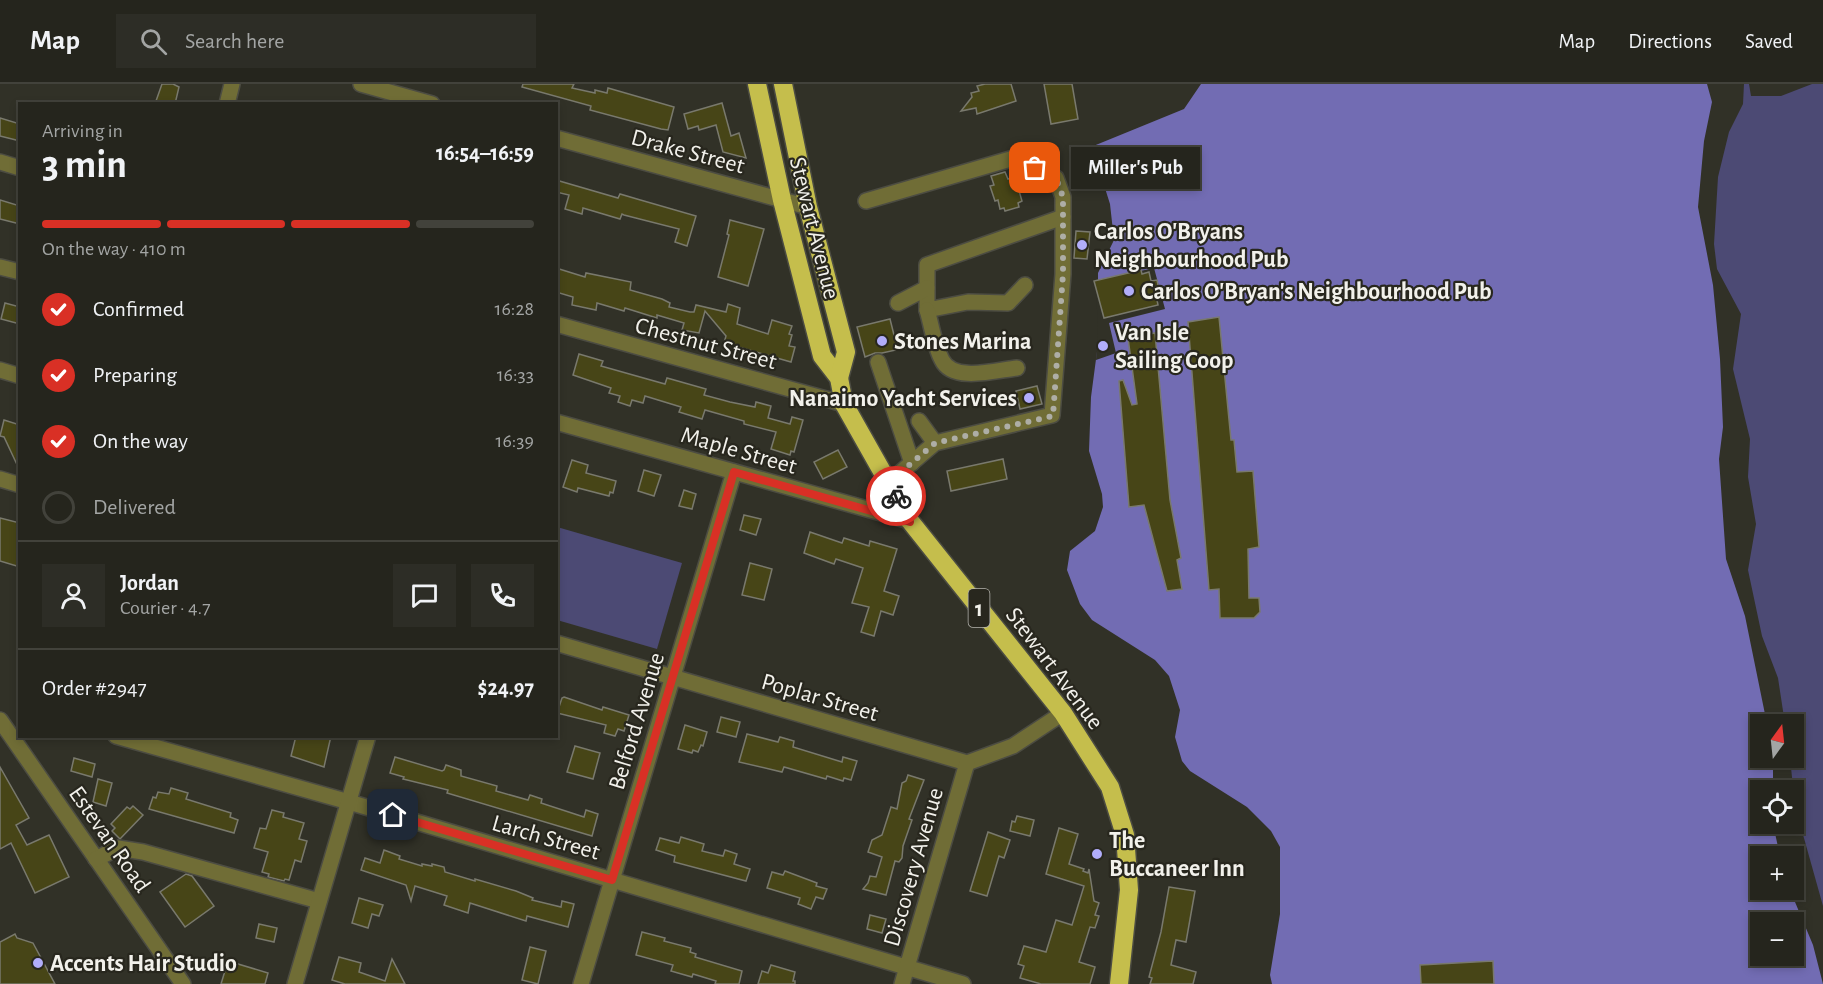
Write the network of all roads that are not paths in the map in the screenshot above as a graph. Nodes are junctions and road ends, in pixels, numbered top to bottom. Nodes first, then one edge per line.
1 (232, 84) edge
2 (361, 84) edge
3 (757, 84) edge
4 (783, 84) edge
5 (794, 84) edge
6 (228, 102) edge
7 (425, 102) edge
8 (558, 139) edge
9 (0, 162) edge
10 (800, 166) junction
11 (18, 167) edge
12 (782, 200) junction
13 (866, 201) dead end
14 (808, 207) junction
15 (1063, 217) junction
16 (0, 267) edge
17 (18, 272) edge
18 (1025, 285) dead end
19 (927, 288) junction
20 (898, 303) dead end
21 (927, 310) junction
22 (558, 325) edge
23 (878, 362) dead end
24 (1017, 368) dead end
25 (0, 370) edge
26 (18, 374) edge
27 (839, 378) junction
28 (844, 404) junction
29 (919, 421) dead end
30 (558, 423) edge
31 (935, 443) junction
32 (912, 463) junction
33 (734, 472) junction
34 (0, 479) edge
35 (888, 483) junction
36 (18, 484) edge
37 (910, 522) junction
38 (558, 644) edge
39 (672, 677) junction
40 (1063, 713) junction
41 (0, 720) edge
42 (123, 738) edge
43 (367, 738) edge
44 (18, 739) edge
45 (967, 763) junction
46 (349, 802) junction
47 (96, 859) junction
48 (612, 880) junction
49 (319, 901) junction
50 (907, 967) junction
51 (183, 984) edge
52 (295, 984) edge
53 (581, 984) edge
54 (902, 984) edge
55 (963, 984) edge
56 (1119, 984) edge

1 - 6 street
2 - 7 street
3 - 12 highway, Stewart Avenue / 1
4 - 10 highway, Stewart Avenue / 1
5 - 10 highway
8 - 12 street, Drake Street
9 - 11 street
10 - 14 highway, Stewart Avenue / 1
12 - 14 street, Drake Street
12 - 27 highway, Stewart Avenue / 1
13 - 15 street
14 - 27 highway, Stewart Avenue / 1
15 - 19 street
15 - 31 street
16 - 17 street
18 - 21 street
19 - 20 street
19 - 21 street
21 - 24 street
22 - 28 street, Chestnut Street
23 - 32 street
25 - 26 street
27 - 28 highway, Stewart Avenue / 1
28 - 35 highway, Stewart Avenue / 1
29 - 31 street
30 - 33 street, Maple Street
31 - 32 street
32 - 35 street
33 - 37 street, Maple Street
33 - 39 street, Belford Avenue
34 - 36 street
35 - 37 highway, Stewart Avenue / 1
37 - 40 highway, Stewart Avenue / 1
38 - 39 street, Poplar Street
39 - 45 street, Poplar Street
39 - 48 street, Belford Avenue
40 - 45 street
40 - 56 highway, Stewart Avenue / 1
41 - 44 street, Estevan Road
42 - 46 street, Larch Street
43 - 46 street
44 - 47 street, Estevan Road
45 - 50 street, Discovery Avenue
46 - 48 street, Larch Street
46 - 49 street
47 - 49 street
47 - 51 street, Estevan Road
48 - 50 street, Larch Street
48 - 53 street, Belford Avenue
49 - 52 street
50 - 54 street, Discovery Avenue
50 - 55 street, Larch Street

